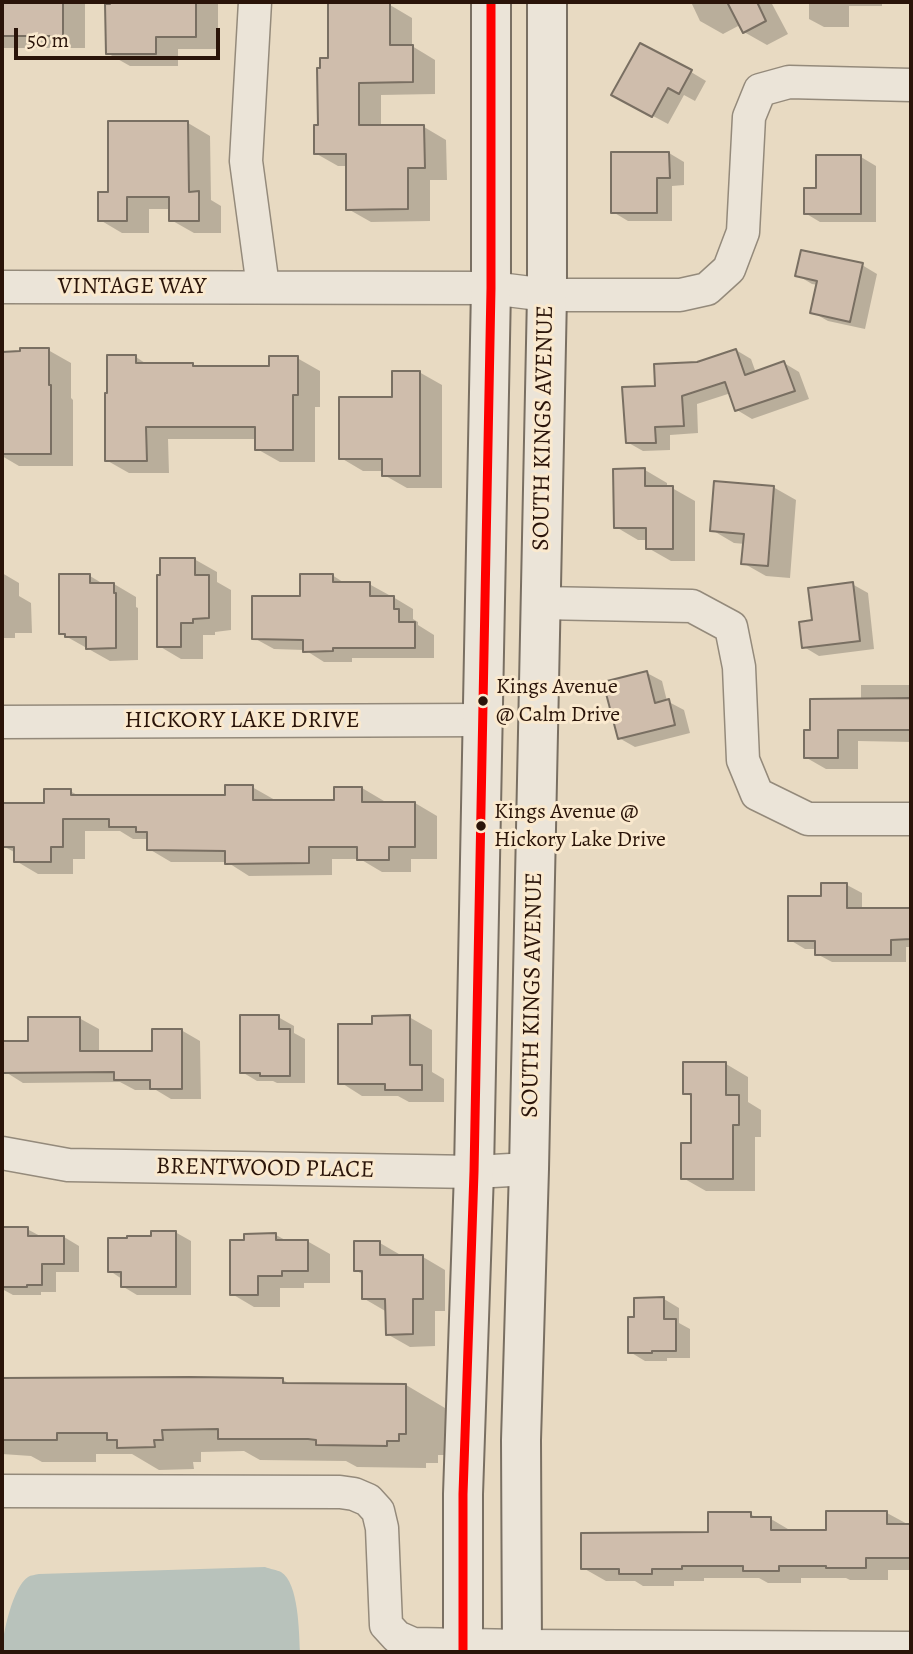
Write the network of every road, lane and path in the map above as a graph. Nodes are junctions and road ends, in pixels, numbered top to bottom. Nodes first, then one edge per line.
1 (255, 2) edge
2 (491, 2) edge
3 (547, 2) edge
4 (911, 85) edge
5 (2, 287) edge
6 (263, 287) junction
7 (491, 288) junction
8 (547, 295) junction
9 (541, 603) junction
10 (482, 720) junction
11 (2, 722) edge
12 (911, 819) edge
13 (2, 1153) edge
14 (529, 1169) junction
15 (474, 1172) junction
16 (2, 1491) edge
17 (911, 1648) edge
18 (463, 1649) edge
19 (522, 1649) edge

1 - 6 street
2 - 7 main road
3 - 8 main road, SOUTH KINGS AVENUE
4 - 8 street, VINTAGE WAY
5 - 6 street, VINTAGE WAY
6 - 7 street, VINTAGE WAY
7 - 8 street, VINTAGE WAY
7 - 10 main road
8 - 9 main road, SOUTH KINGS AVENUE
9 - 12 street
9 - 14 main road, SOUTH KINGS AVENUE
10 - 11 street, HICKORY LAKE DRIVE
10 - 15 main road
13 - 15 street, BRENTWOOD PLACE
14 - 15 street, BRENTWOOD PLACE
14 - 19 main road, SOUTH KINGS AVENUE
15 - 18 main road
16 - 18 street
17 - 19 street
18 - 19 street

